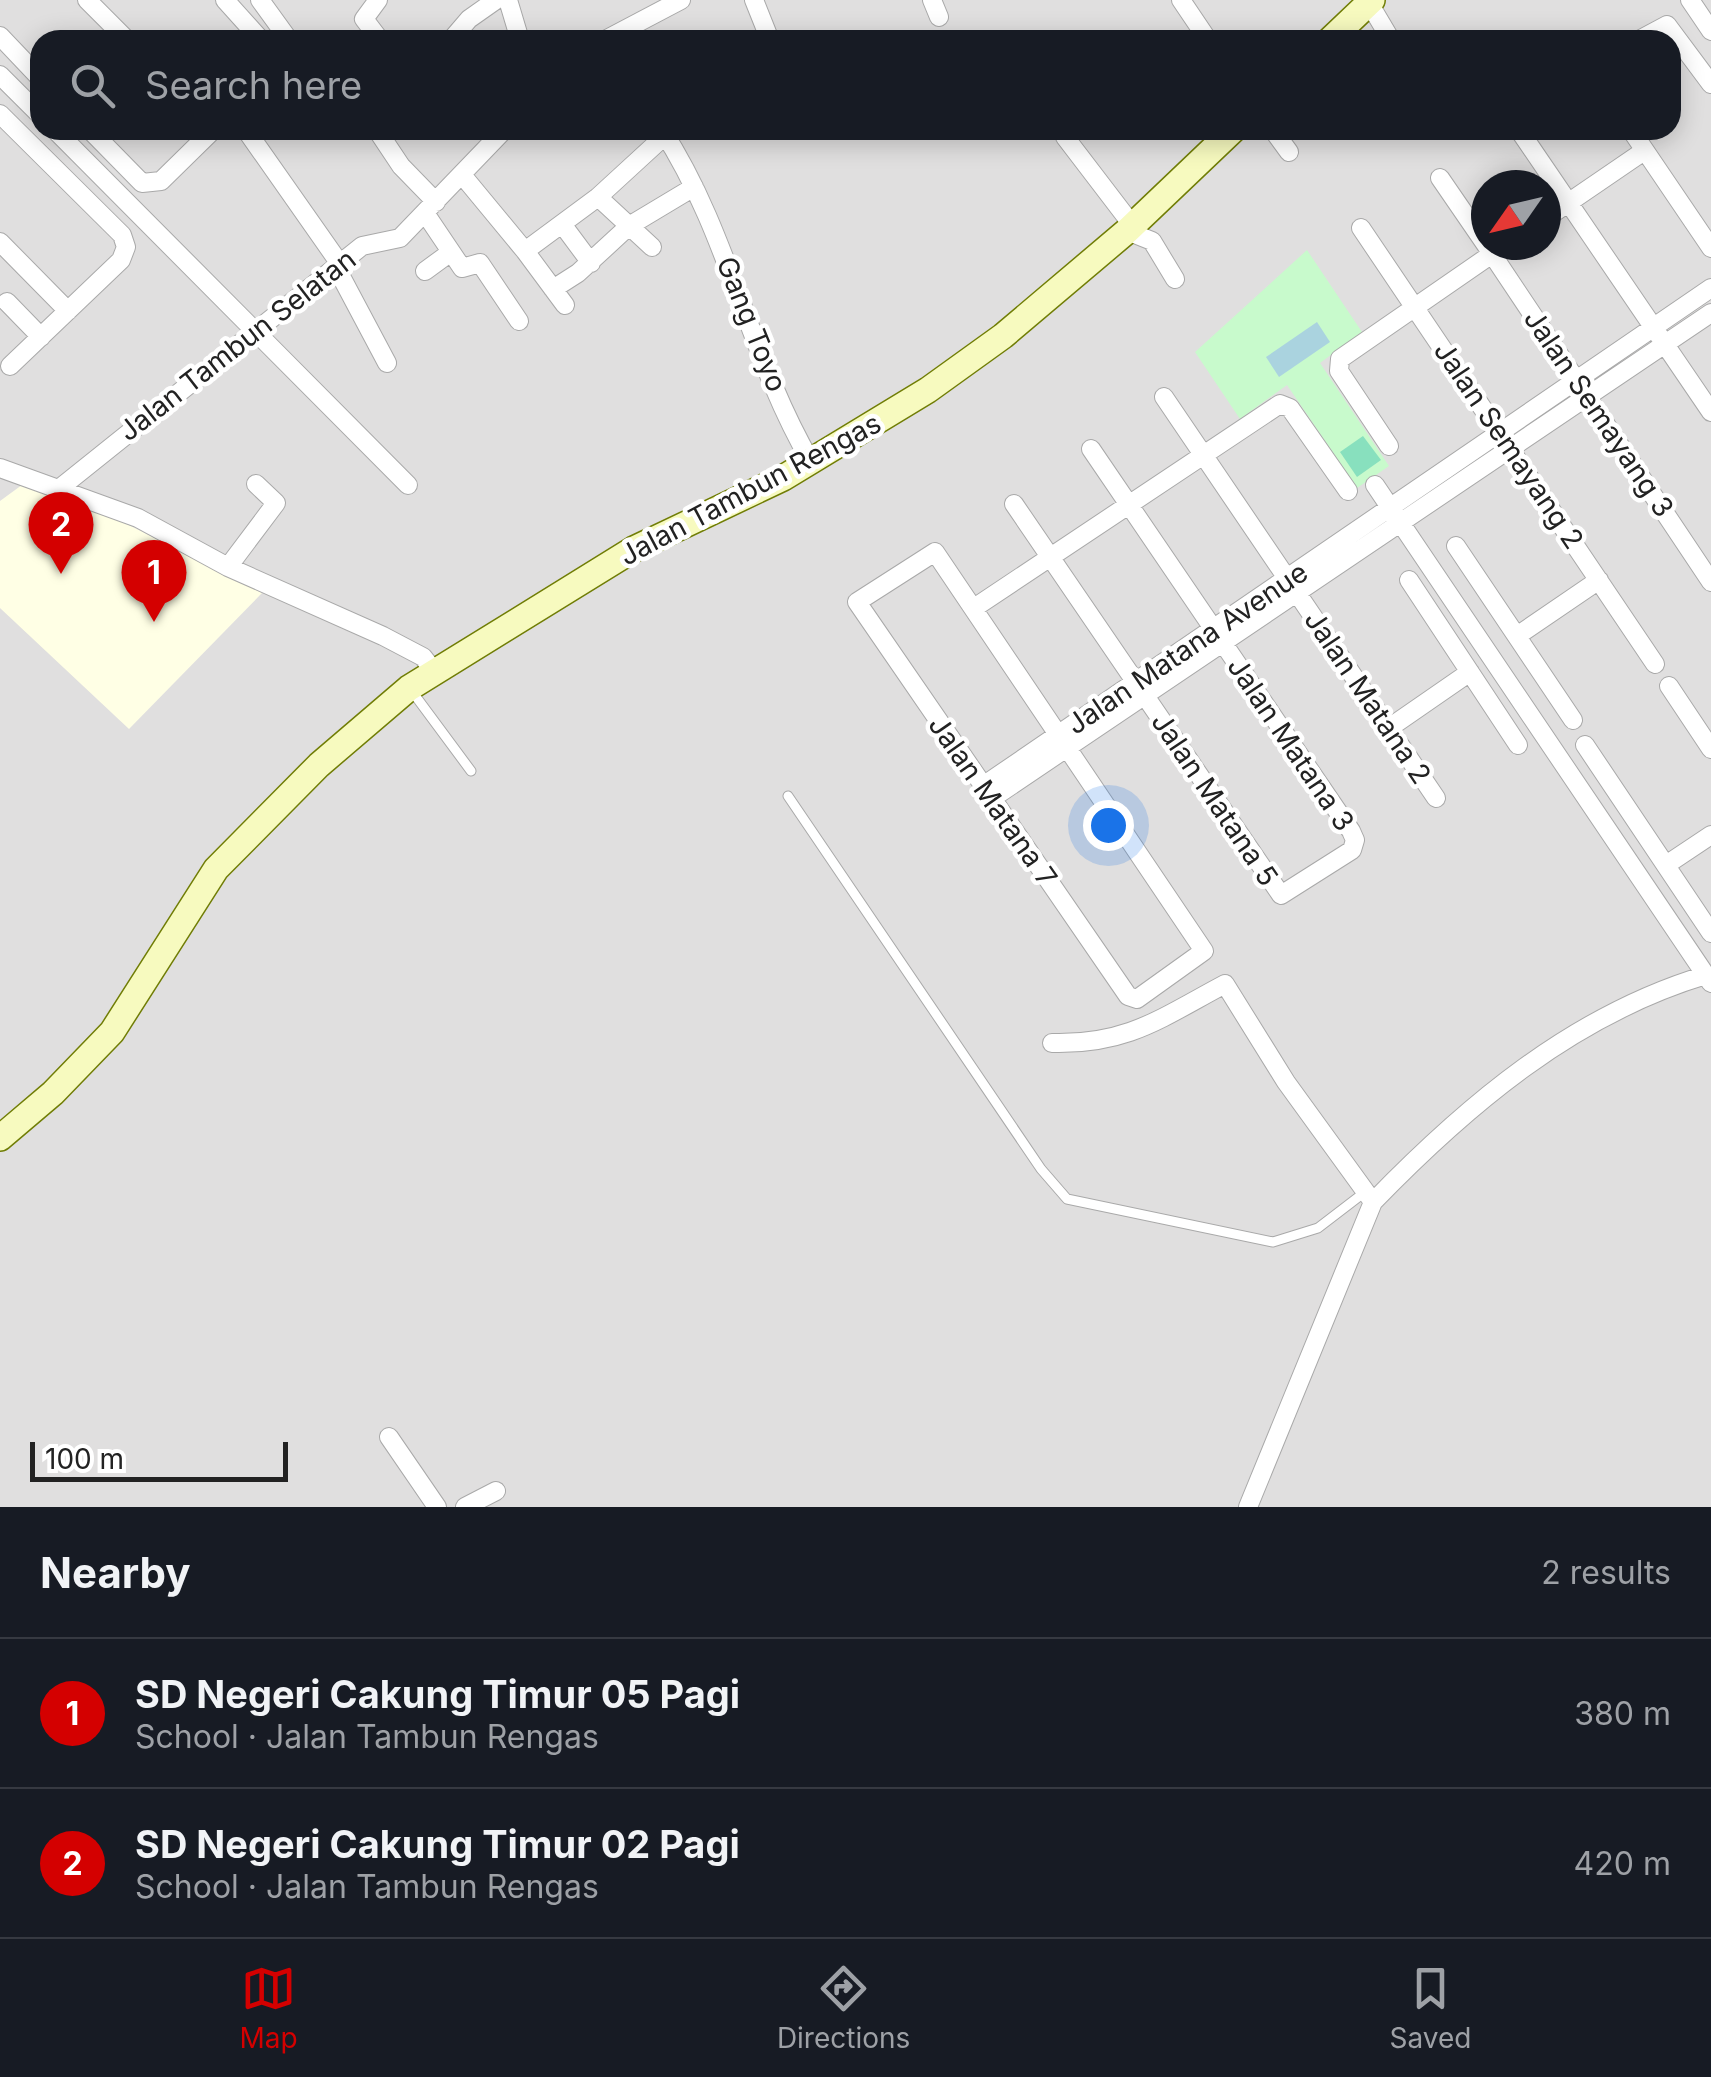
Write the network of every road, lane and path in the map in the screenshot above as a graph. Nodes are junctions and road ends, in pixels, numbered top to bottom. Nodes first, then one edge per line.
1 (87, 0) edge
2 (225, 0) edge
3 (260, 0) edge
4 (378, 0) edge
5 (496, 0) edge
6 (508, 0) edge
7 (680, 0) edge
8 (754, 0) edge
9 (1180, 0) edge
10 (1690, 0) edge
11 (1371, 2) edge
12 (117, 30) edge
13 (251, 30) edge
14 (282, 30) edge
15 (372, 30) edge
16 (460, 30) edge
17 (517, 30) edge
18 (624, 30) edge
19 (770, 30) edge
20 (1201, 30) edge
21 (1341, 30) edge
22 (1386, 30) edge
23 (1711, 31) edge
24 (0, 36) edge
25 (1681, 45) edge
26 (30, 68) edge
27 (0, 74) edge
28 (1711, 84) edge
29 (30, 105) edge
30 (0, 114) edge
31 (65, 140) edge
32 (100, 140) edge
33 (202, 140) edge
34 (253, 140) edge
35 (384, 140) edge
36 (495, 140) edge
37 (658, 140) edge
38 (670, 140) edge
39 (1067, 140) edge
40 (1221, 140) edge
41 (1281, 140) edge
42 (1525, 140) edge
43 (1637, 140) edge
44 (1644, 151) junction
45 (1289, 152) dead end
46 (463, 176) junction
47 (1440, 178) dead end
48 (694, 186) junction
49 (598, 196) junction
50 (1568, 203) junction
51 (430, 208) junction
52 (1561, 208) edge
53 (1471, 219) edge
54 (1126, 222) junction
55 (562, 224) junction
56 (629, 226) junction
57 (1361, 228) dead end
58 (0, 242) edge
59 (652, 247) dead end
60 (1711, 248) edge
61 (525, 251) junction
62 (451, 252) junction
63 (1475, 260) edge
64 (1500, 260) edge
65 (590, 262) junction
66 (338, 265) junction
67 (424, 271) dead end
68 (32, 275) junction
69 (1175, 279) dead end
70 (1711, 288) edge
71 (553, 290) junction
72 (4, 305) edge
73 (565, 306) dead end
74 (1415, 306) junction
75 (68, 311) junction
76 (1711, 313) edge
77 (520, 321) dead end
78 (1654, 327) junction
79 (255, 331) junction
80 (41, 337) junction
81 (1666, 345) junction
82 (387, 362) dead end
83 (10, 366) dead end
84 (1584, 390) junction
85 (1164, 397) dead end
86 (1711, 412) edge
87 (1508, 441) junction
88 (1389, 446) dead end
89 (805, 450) junction
90 (1091, 450) dead end
91 (1203, 454) junction
92 (0, 468) edge
93 (256, 484) dead end
94 (408, 485) dead end
95 (1375, 485) dead end
96 (60, 488) junction
97 (1348, 491) dead end
98 (1014, 504) dead end
99 (1128, 504) junction
100 (1397, 517) junction
101 (1456, 546) dead end
102 (1050, 557) junction
103 (228, 567) junction
104 (1409, 580) dead end
105 (1600, 580) junction
106 (1711, 582) edge
107 (1293, 587) junction
108 (974, 608) junction
109 (1517, 636) junction
110 (1219, 637) junction
111 (429, 664) junction
112 (1655, 664) dead end
113 (1470, 672) junction
114 (1669, 686) dead end
115 (409, 688) junction
116 (1140, 689) junction
117 (1573, 720) dead end
118 (1389, 728) junction
119 (1064, 741) junction
120 (1584, 744) dead end
121 (1518, 745) dead end
122 (1711, 749) edge
123 (471, 771) dead end
124 (987, 793) junction
125 (788, 796) dead end
126 (1436, 798) dead end
127 (1711, 835) edge
128 (1666, 865) junction
129 (1281, 895) joint
130 (1711, 933) edge
131 (1708, 979) edge
132 (1052, 1043) dead end
133 (0, 1138) edge
134 (1369, 1197) junction
135 (389, 1437) dead end
136 (496, 1492) dead end
137 (437, 1507) edge
138 (465, 1507) edge
139 (1248, 1507) edge

1 - 12 street
2 - 13 street
3 - 14 street
4 - 15 street
5 - 16 street
6 - 17 street
7 - 18 street
8 - 19 street
9 - 20 street
10 - 23 street
11 - 21 street
11 - 22 street
24 - 26 street
25 - 28 street
27 - 29 street
30 - 75 street
31 - 79 street
32 - 33 street
34 - 66 street
35 - 51 street
36 - 46 street, Jalan Tambun Selatan
37 - 49 street
38 - 48 street, Gang Toyo
39 - 54 street
40 - 54 street, Jalan Tambun Rengas
41 - 45 street
42 - 50 street
43 - 44 street
44 - 50 street
44 - 60 street
46 - 51 street, Jalan Tambun Selatan
46 - 61 street
47 - 53 street, Jalan Semayang 3
48 - 56 street
48 - 89 street, Gang Toyo
49 - 55 street
49 - 56 street
50 - 52 street
50 - 78 street
51 - 62 street
51 - 66 street, Jalan Tambun Selatan
54 - 69 street
54 - 89 street, Jalan Tambun Rengas
55 - 61 street
55 - 65 street
56 - 59 street
56 - 65 street
57 - 74 street, Jalan Semayang 2
58 - 68 street
61 - 71 street
62 - 67 street
62 - 77 street
63 - 74 street
64 - 84 street, Jalan Semayang 3
65 - 71 street
66 - 79 street, Jalan Tambun Selatan
66 - 82 street
68 - 72 street
68 - 75 street
70 - 78 street
71 - 73 street
72 - 80 street
74 - 87 street, Jalan Semayang 2
74 - 88 street
75 - 80 street
76 - 81 street
78 - 81 street
78 - 84 street
79 - 94 street
79 - 96 street, Jalan Tambun Selatan
80 - 83 street
81 - 84 street
81 - 86 street
84 - 87 street, Jalan Matana Avenue
84 - 106 street, Jalan Semayang 3
85 - 91 street, Jalan Matana 2
87 - 100 street, Jalan Matana Avenue
87 - 105 street, Jalan Semayang 2
89 - 111 street, Jalan Tambun Rengas
90 - 99 street, Jalan Matana 3
91 - 97 street
91 - 99 street
91 - 107 street, Jalan Matana 2
92 - 96 street
93 - 103 street
95 - 100 street
96 - 103 street
98 - 102 street, Jalan Matana 5
99 - 102 street
99 - 110 street, Jalan Matana 3
100 - 107 street, Jalan Matana Avenue
100 - 131 street
101 - 109 street
102 - 108 street
102 - 116 street, Jalan Matana 5
103 - 111 street
104 - 113 street
105 - 109 street
105 - 112 street, Jalan Semayang 2
107 - 110 street, Jalan Matana Avenue
107 - 118 street, Jalan Matana 2
108 - 119 street
108 - 124 street, Jalan Matana 7
109 - 117 street
110 - 116 street, Jalan Matana Avenue
110 - 129 street, Jalan Matana 3
111 - 115 street, Jalan Tambun Rengas
113 - 118 street
113 - 121 street
114 - 122 street
115 - 123 lane
115 - 133 street, Jalan Tambun Rengas
116 - 119 street, Jalan Matana Avenue
116 - 129 street, Jalan Matana 5
118 - 126 street, Jalan Matana 2
119 - 124 street, Jalan Matana Avenue
119 - 124 street, Jalan Matana 7
120 - 128 street
125 - 134 lane
127 - 128 street
128 - 130 street
131 - 134 street
132 - 134 street
134 - 139 street
135 - 137 street
136 - 138 street

